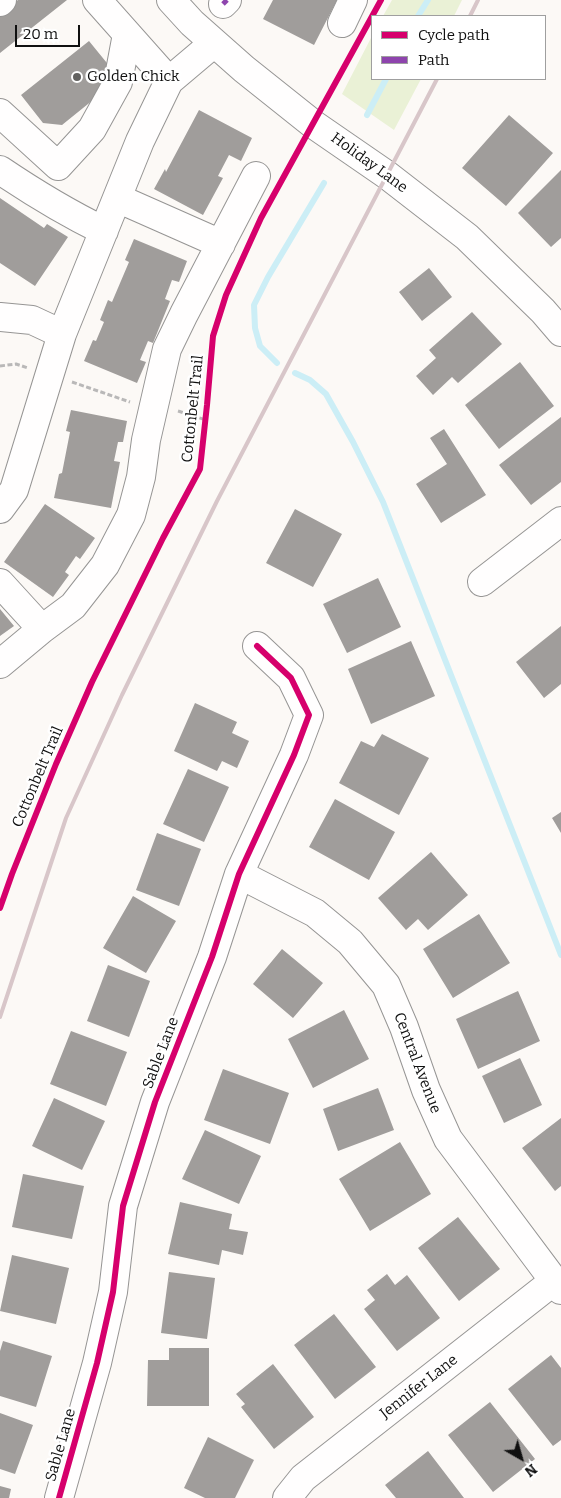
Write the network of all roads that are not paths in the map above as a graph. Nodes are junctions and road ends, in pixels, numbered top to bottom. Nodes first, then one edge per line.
1 (97, 0) edge
2 (171, 0) edge
3 (127, 34) junction
4 (214, 43) junction
5 (169, 81) junction
6 (0, 113) edge
7 (0, 170) edge
8 (256, 176) dead end
9 (117, 198) junction
10 (104, 230) junction
11 (221, 244) junction
12 (0, 317) edge
13 (561, 332) edge
14 (62, 334) junction
15 (0, 509) edge
16 (561, 521) edge
17 (482, 582) dead end
18 (0, 583) edge
19 (42, 629) junction
20 (257, 646) dead end
21 (0, 664) edge
22 (239, 874) junction
23 (558, 1286) edge
24 (59, 1498) edge
25 (287, 1498) edge

1 - 3 street
2 - 4 street, Holiday Lane
3 - 5 street
3 - 6 street
4 - 5 street
4 - 13 street, Holiday Lane
5 - 9 street
7 - 10 street
8 - 11 street
9 - 10 street
9 - 11 street
10 - 14 street
11 - 19 street
12 - 14 street
14 - 15 street
16 - 17 street
18 - 19 street
19 - 21 street
20 - 22 street, Sable Lane
22 - 23 street, Central Avenue
22 - 24 street, Sable Lane
23 - 25 street, Jennifer Lane

